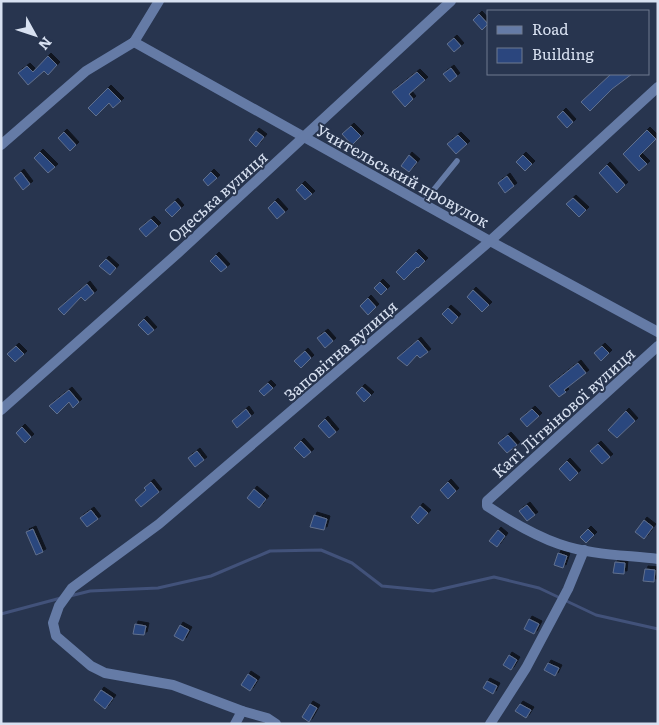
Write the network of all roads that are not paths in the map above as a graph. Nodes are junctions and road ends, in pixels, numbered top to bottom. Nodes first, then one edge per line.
1 (159, 1) edge
2 (451, 1) edge
3 (134, 42) junction
4 (658, 87) edge
5 (305, 136) junction
6 (1, 145) edge
7 (457, 161) dead end
8 (423, 203) junction
9 (490, 241) junction
10 (658, 332) edge
11 (658, 346) edge
12 (1, 410) edge
13 (584, 550) junction
14 (658, 559) edge
15 (242, 711) junction
16 (235, 724) edge
17 (276, 724) edge
18 (490, 724) edge

1 - 3 street
2 - 5 street, Одеська вулиця
3 - 5 street, Учительський провулок
3 - 6 street
4 - 9 street, Заповітна вулиця
5 - 8 street, Учительський провулок
5 - 12 street, Одеська вулиця
7 - 8 lane
8 - 9 street, Учительський провулок
9 - 10 street, Учительський провулок
9 - 15 street, Заповітна вулиця
11 - 13 street, Каті Літвінової вулиця
13 - 14 street
13 - 18 street
15 - 16 street
15 - 17 street

